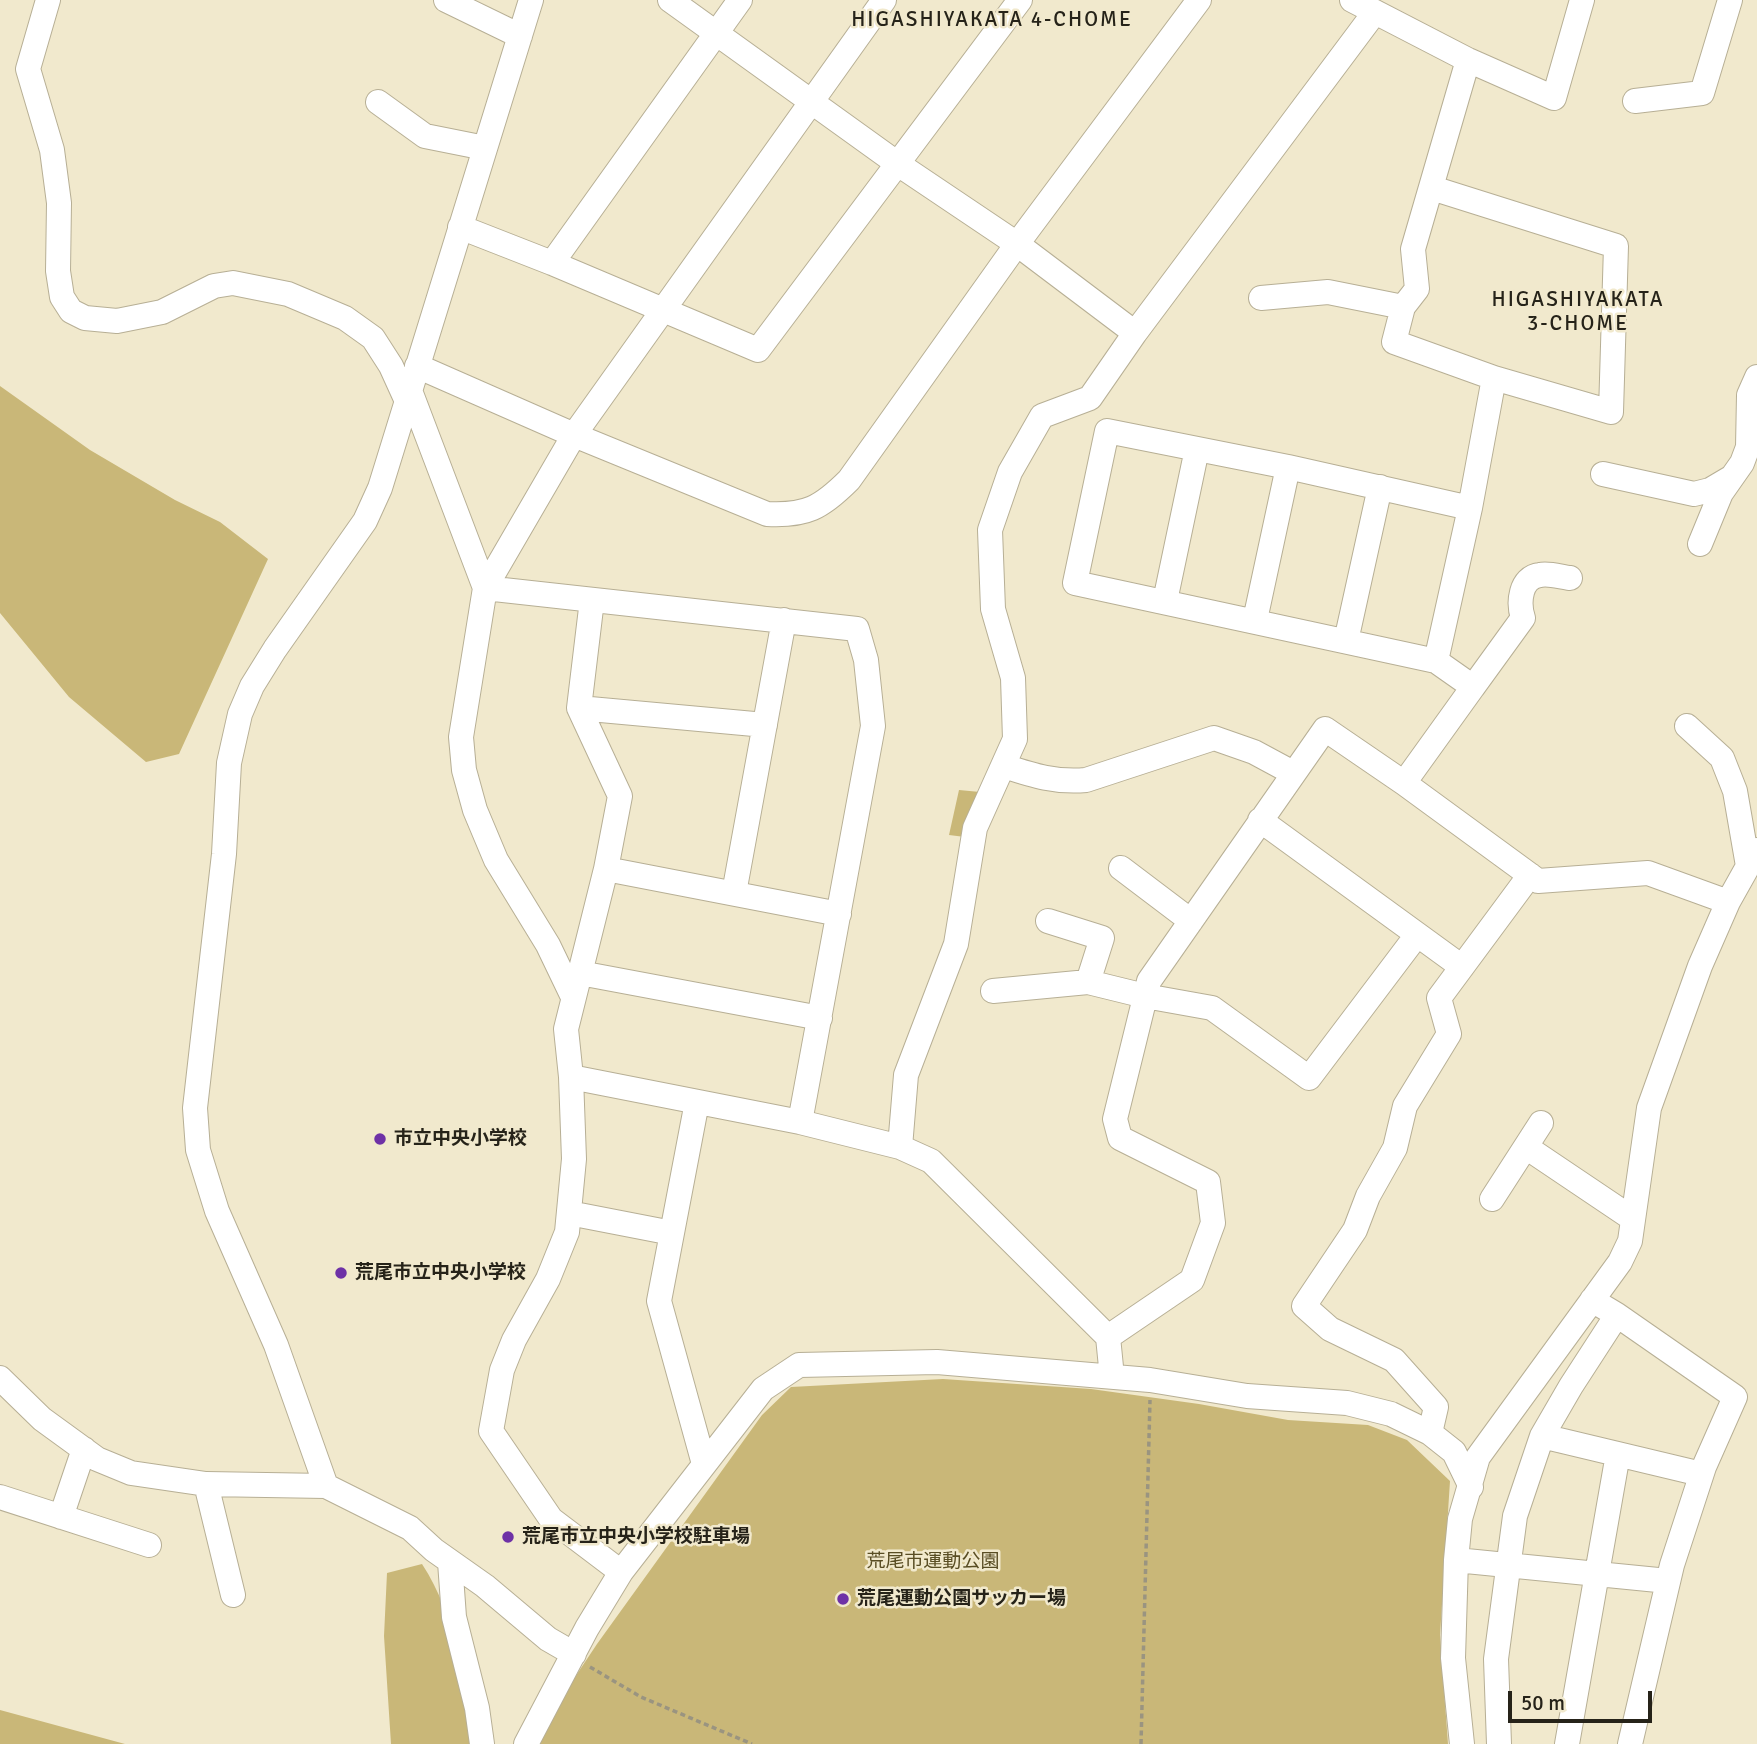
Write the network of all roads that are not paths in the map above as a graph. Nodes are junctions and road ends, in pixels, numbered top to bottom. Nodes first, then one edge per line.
1 (48, 0) edge
2 (446, 0) edge
3 (531, 0) edge
4 (670, 0) edge
5 (740, 0) edge
6 (884, 0) edge
7 (1020, 0) edge
8 (1199, 0) edge
9 (1352, 0) edge
10 (1582, 0) edge
11 (1730, 0) edge
12 (1376, 12) junction
13 (717, 34) junction
14 (520, 36) junction
15 (1468, 60) junction
16 (1635, 101) dead end
17 (378, 102) dead end
18 (811, 103) junction
19 (485, 148) junction
20 (898, 164) junction
21 (1432, 188) junction
22 (460, 227) junction
23 (1017, 244) junction
24 (552, 263) junction
25 (1261, 299) dead end
26 (1403, 307) junction
27 (661, 310) junction
28 (1135, 333) junction
29 (1757, 377) edge
30 (1494, 378) junction
31 (411, 385) junction
32 (574, 435) junction
33 (1197, 449) junction
34 (1288, 467) junction
35 (1603, 474) dead end
36 (1732, 477) junction
37 (1380, 487) junction
38 (1470, 508) junction
39 (1700, 544) dead end
40 (1570, 578) dead end
41 (485, 588) junction
42 (592, 600) junction
43 (1165, 601) junction
44 (784, 620) junction
45 (1255, 620) junction
46 (1346, 641) junction
47 (1436, 661) junction
48 (1472, 687) junction
49 (579, 708) junction
50 (765, 724) junction
51 (1687, 726) dead end
52 (1004, 765) junction
53 (1293, 773) junction
54 (1404, 783) junction
55 (1260, 820) junction
56 (1752, 858) edge
57 (1121, 868) dead end
58 (606, 869) junction
59 (1530, 875) junction
60 (734, 894) junction
61 (1728, 902) junction
62 (839, 914) junction
63 (1048, 921) dead end
64 (1191, 921) junction
65 (1417, 935) junction
66 (1462, 967) junction
67 (580, 973) junction
68 (1088, 982) junction
69 (993, 991) dead end
70 (1145, 996) junction
71 (573, 998) junction
72 (820, 1018) junction
73 (571, 1077) junction
74 (697, 1102) junction
75 (800, 1122) junction
76 (1541, 1123) dead end
77 (900, 1147) junction
78 (1526, 1147) junction
79 (1492, 1199) dead end
80 (569, 1213) junction
81 (1633, 1219) junction
82 (672, 1233) junction
83 (1592, 1300) junction
84 (1617, 1315) junction
85 (1108, 1337) junction
86 (1112, 1377) junction
87 (0, 1378) edge
88 (1430, 1433) junction
89 (1542, 1436) junction
90 (84, 1449) junction
91 (1618, 1454) junction
92 (704, 1464) junction
93 (1701, 1474) junction
94 (206, 1484) junction
95 (326, 1486) junction
96 (1471, 1487) junction
97 (0, 1497) edge
98 (61, 1517) junction
99 (149, 1545) dead end
100 (1456, 1560) junction
101 (450, 1562) junction
102 (1508, 1567) junction
103 (621, 1572) junction
104 (1597, 1575) junction
105 (1668, 1581) junction
106 (233, 1595) dead end
107 (574, 1654) junction
108 (482, 1744) edge
109 (526, 1744) edge
110 (1462, 1744) edge
111 (1499, 1744) edge
112 (1567, 1744) edge
113 (1630, 1744) edge

1 - 31 street
2 - 14 street
3 - 14 street
4 - 13 street
5 - 13 street
6 - 18 street
7 - 20 street
8 - 23 street
9 - 12 street
10 - 15 street
11 - 16 street
12 - 15 street
12 - 28 street
13 - 18 street
13 - 24 street
14 - 19 street
15 - 21 street
17 - 19 street
18 - 20 street
18 - 27 street
19 - 22 street
20 - 23 street
20 - 27 street
21 - 26 street
21 - 30 street
22 - 24 street
22 - 31 street
23 - 28 street
23 - 32 street
24 - 27 street
25 - 26 street
26 - 30 street
27 - 32 street
28 - 52 street
29 - 36 street
30 - 38 street
31 - 32 street
31 - 41 street
31 - 95 street
32 - 41 street
33 - 34 street
33 - 43 street
33 - 43 street
34 - 37 street
34 - 45 street
35 - 36 street
36 - 39 street
37 - 38 street
37 - 46 street
38 - 47 street
40 - 48 street
41 - 42 street
41 - 71 street
42 - 44 street
42 - 49 street
43 - 45 street
44 - 50 street
44 - 62 street
45 - 46 street
46 - 47 street
47 - 48 street
48 - 54 street
49 - 50 street
49 - 58 street
50 - 60 street
51 - 56 street
52 - 53 street
52 - 77 street
53 - 54 street
53 - 55 street
54 - 59 street
55 - 64 street
55 - 65 street
56 - 61 street
57 - 64 street
58 - 60 street
58 - 67 street
59 - 61 street
59 - 66 street
60 - 62 street
61 - 81 street
62 - 72 street
63 - 68 street
64 - 70 street
65 - 66 street
65 - 70 street
66 - 88 street
67 - 71 street
67 - 72 street
68 - 69 street
68 - 70 street
70 - 85 street
71 - 73 street
72 - 75 street
73 - 74 street
73 - 80 street
74 - 75 street
74 - 82 street
75 - 77 street
76 - 78 street
77 - 85 street
78 - 79 street
78 - 81 street
80 - 82 street
80 - 103 street
81 - 83 street
82 - 92 street
83 - 84 street
83 - 96 street
84 - 89 street
84 - 93 street
85 - 86 street
86 - 88 street
86 - 92 street
87 - 90 street
88 - 96 street
89 - 91 street
89 - 102 street
90 - 94 street
90 - 98 street
91 - 93 street
91 - 104 street
92 - 103 street
93 - 105 street
94 - 95 street
94 - 106 street
95 - 101 street
96 - 100 street
97 - 98 street
98 - 99 street
100 - 102 street
100 - 110 street
101 - 107 street
101 - 108 street
102 - 104 street
102 - 111 street
103 - 107 street
104 - 105 street
104 - 112 street
105 - 113 street
107 - 109 street

